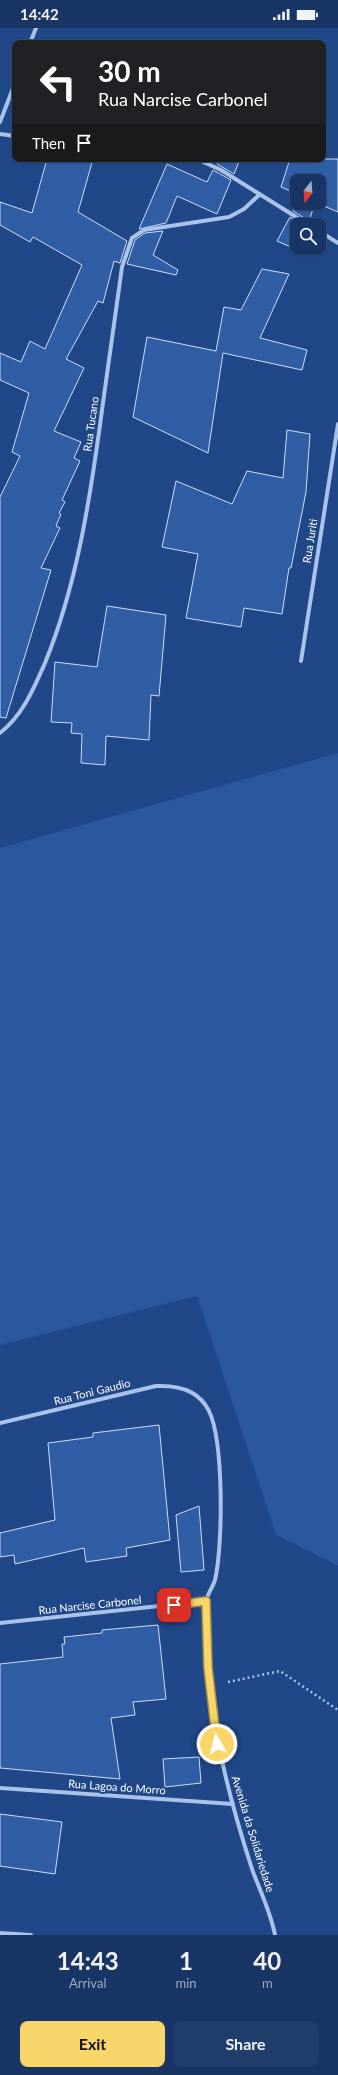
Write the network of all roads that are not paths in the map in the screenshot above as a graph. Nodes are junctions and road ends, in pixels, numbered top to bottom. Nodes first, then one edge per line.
1 (36, 28) edge
2 (31, 40) edge
3 (12, 91) edge
4 (0, 122) edge
5 (0, 134) edge
6 (12, 136) edge
7 (204, 162) edge
8 (259, 195) junction
9 (297, 218) edge
10 (326, 235) edge
11 (338, 242) edge
12 (338, 424) edge
13 (301, 661) dead end
14 (0, 733) edge
15 (189, 1390) joint
16 (0, 1423) edge
17 (206, 1601) junction
18 (0, 1623) edge
19 (0, 1788) edge
20 (233, 1804) junction
21 (0, 1933) edge
22 (31, 1935) edge
23 (275, 1935) edge

1 - 2 street
3 - 4 street
5 - 6 street
7 - 8 street
8 - 9 street
8 - 14 street, Rua Tucano
10 - 11 street
12 - 13 street, Rua Juriti
15 - 16 street, Rua Toni Gaudio
15 - 17 street, Avenida da Solidariedade
17 - 18 street, Rua Narcise Carbonel
17 - 20 street, Avenida da Solidariedade
19 - 20 street, Rua Lagoa do Morro
20 - 23 street, Avenida da Solidariedade
21 - 22 street

